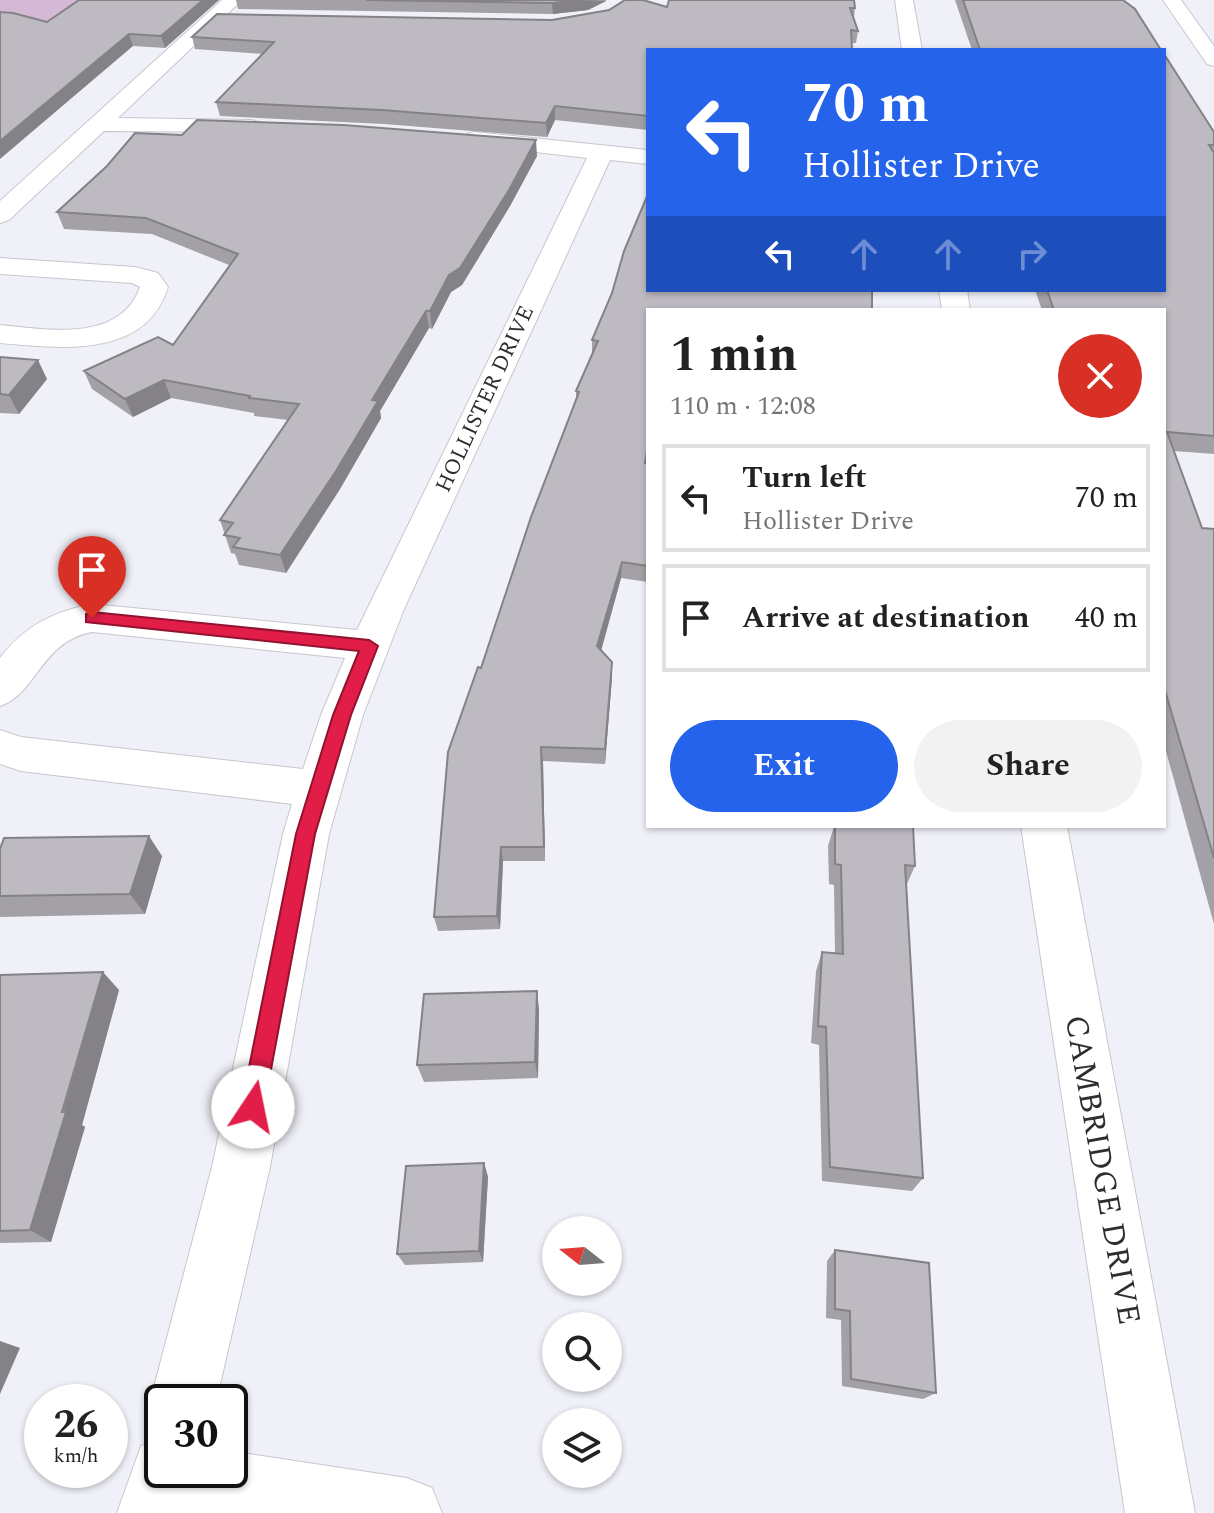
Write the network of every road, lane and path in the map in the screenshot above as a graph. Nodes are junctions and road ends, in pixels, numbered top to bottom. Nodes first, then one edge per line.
1 (904, 0) edge
2 (1172, 0) edge
3 (239, 9) edge
4 (912, 48) edge
5 (1214, 60) edge
6 (99, 124) junction
7 (275, 129) edge
8 (446, 137) edge
9 (602, 152) junction
10 (646, 157) edge
11 (0, 215) edge
12 (0, 266) edge
13 (0, 334) edge
14 (369, 646) junction
15 (0, 690) edge
16 (0, 747) edge
17 (318, 789) junction
18 (1044, 828) edge
19 (187, 1384) edge
20 (178, 1488) edge
21 (407, 1513) edge
22 (1160, 1513) edge

1 - 4 street
2 - 5 street
3 - 6 street
6 - 7 street
6 - 11 street
8 - 9 street
9 - 10 street
9 - 14 street, HOLLISTER DRIVE
12 - 13 street
14 - 15 street
14 - 17 street, HOLLISTER DRIVE
16 - 17 street
17 - 19 street, HOLLISTER DRIVE
18 - 22 street, CAMBRIDGE DRIVE
20 - 21 street

